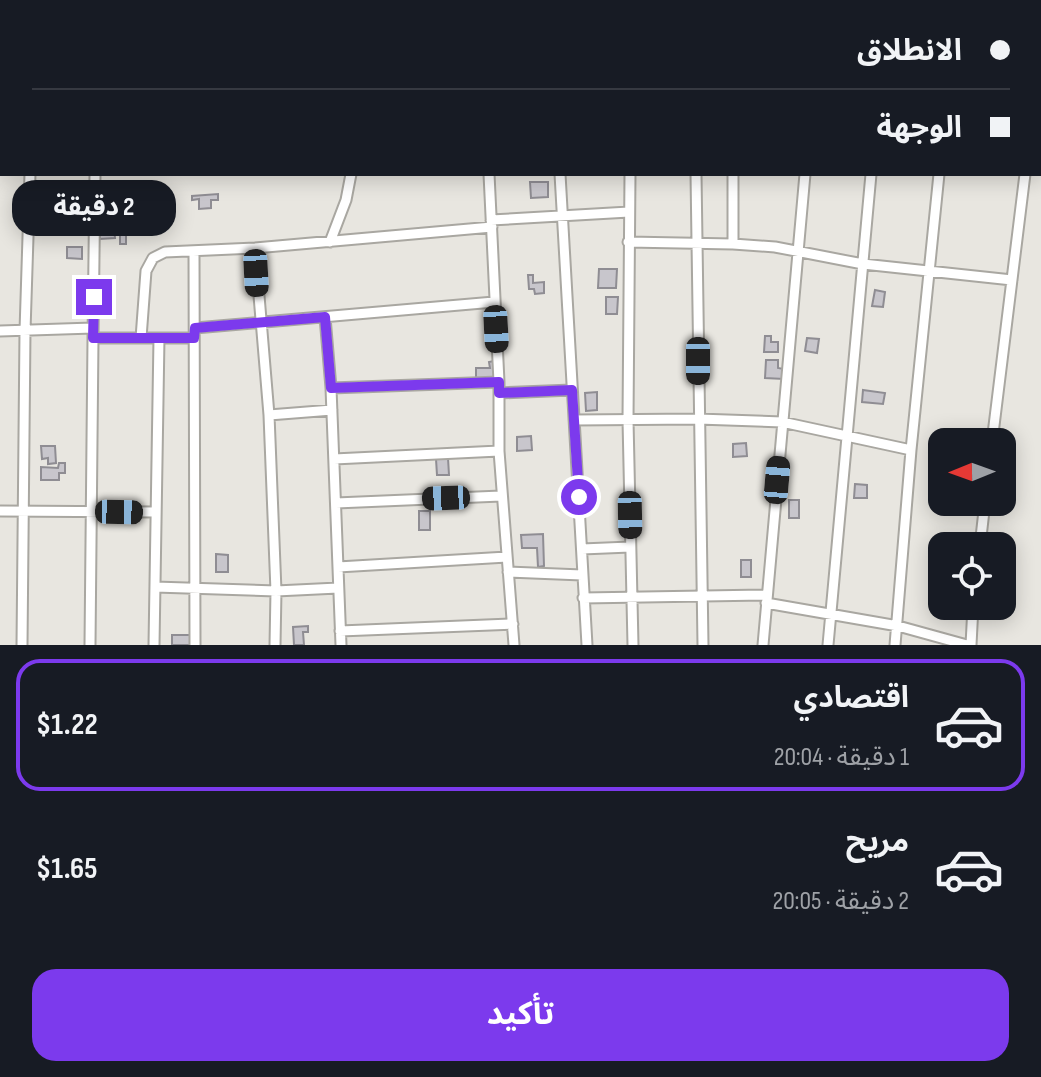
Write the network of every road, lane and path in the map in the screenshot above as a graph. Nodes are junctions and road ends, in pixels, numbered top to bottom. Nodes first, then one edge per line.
1 (30, 176) edge
2 (95, 176) edge
3 (351, 176) edge
4 (489, 176) edge
5 (560, 176) edge
6 (630, 176) edge
7 (696, 176) edge
8 (733, 176) edge
9 (805, 176) edge
10 (871, 176) edge
11 (939, 176) edge
12 (1025, 176) edge
13 (629, 212) junction
14 (561, 216) junction
15 (491, 224) junction
16 (330, 242) junction
17 (628, 242) junction
18 (697, 244) junction
19 (733, 244) junction
20 (255, 248) junction
21 (194, 251) junction
22 (799, 251) junction
23 (863, 264) junction
24 (929, 271) junction
25 (1012, 280) junction
26 (494, 302) junction
27 (325, 317) junction
28 (259, 322) junction
29 (0, 331) edge
30 (25, 331) junction
31 (93, 333) junction
32 (195, 333) junction
33 (141, 338) junction
34 (159, 338) junction
35 (499, 382) junction
36 (331, 388) junction
37 (572, 390) junction
38 (499, 393) junction
39 (332, 410) junction
40 (269, 415) junction
41 (698, 419) junction
42 (574, 420) junction
43 (628, 420) junction
44 (782, 422) junction
45 (994, 428) edge
46 (846, 436) junction
47 (911, 450) junction
48 (499, 451) junction
49 (334, 459) junction
50 (501, 496) junction
51 (336, 503) junction
52 (0, 511) edge
53 (24, 511) junction
54 (91, 511) junction
55 (156, 512) junction
56 (630, 547) junction
57 (582, 549) junction
58 (507, 557) junction
59 (338, 567) junction
60 (508, 572) junction
61 (582, 575) junction
62 (155, 587) junction
63 (195, 587) junction
64 (338, 588) junction
65 (276, 591) junction
66 (702, 595) junction
67 (631, 596) junction
68 (583, 598) junction
69 (767, 599) junction
70 (831, 615) junction
71 (972, 620) edge
72 (513, 624) junction
73 (898, 626) junction
74 (340, 631) junction
75 (22, 645) edge
76 (90, 645) edge
77 (154, 645) edge
78 (195, 645) edge
79 (275, 645) edge
80 (341, 645) edge
81 (514, 645) edge
82 (587, 645) edge
83 (633, 645) edge
84 (703, 645) edge
85 (763, 645) edge
86 (828, 645) edge
87 (895, 645) edge
88 (969, 645) edge

1 - 30 street
2 - 31 street
3 - 16 street
4 - 15 street
5 - 14 street
6 - 13 street
7 - 18 street
8 - 19 street
9 - 22 street
10 - 23 street
11 - 24 street
12 - 25 street
13 - 14 street
13 - 17 street
14 - 15 street
14 - 37 street
15 - 16 street
15 - 26 street
16 - 20 street
17 - 18 street
17 - 43 street
18 - 19 street
18 - 41 street
19 - 22 street
20 - 21 street
20 - 28 street
21 - 32 street
21 - 33 street
22 - 23 street
22 - 44 street
23 - 24 street
23 - 46 street
24 - 25 street
24 - 47 street
25 - 45 street
26 - 27 street
26 - 35 street
27 - 28 street
27 - 36 street
28 - 32 street
28 - 40 street
29 - 30 street
30 - 31 street
30 - 53 street
31 - 33 street
31 - 54 street
32 - 34 street
32 - 63 street
33 - 34 street
34 - 55 street
35 - 36 street
35 - 38 street
36 - 39 street
37 - 38 street
37 - 42 street
38 - 48 street
39 - 40 street
39 - 49 street
40 - 65 street
41 - 43 street
41 - 44 street
41 - 66 street
42 - 43 street
42 - 57 street
43 - 56 street
44 - 46 street
44 - 69 street
46 - 47 street
46 - 70 street
47 - 73 street
48 - 49 street
48 - 50 street
49 - 51 street
50 - 51 street
50 - 58 street
51 - 59 street
52 - 53 street
53 - 54 street
53 - 75 street
54 - 55 street
54 - 76 street
55 - 62 street
56 - 57 street
56 - 67 street
57 - 61 street
58 - 59 street
58 - 60 street
59 - 64 street
60 - 61 street
60 - 72 street
61 - 68 street
62 - 63 street
62 - 77 street
63 - 65 street
63 - 78 street
64 - 65 street
64 - 74 street
65 - 79 street
66 - 67 street
66 - 69 street
66 - 84 street
67 - 68 street
67 - 83 street
68 - 82 street
69 - 70 street
69 - 85 street
70 - 73 street
70 - 86 street
71 - 88 street
72 - 74 street
72 - 81 street
73 - 87 street
73 - 88 street
74 - 80 street

